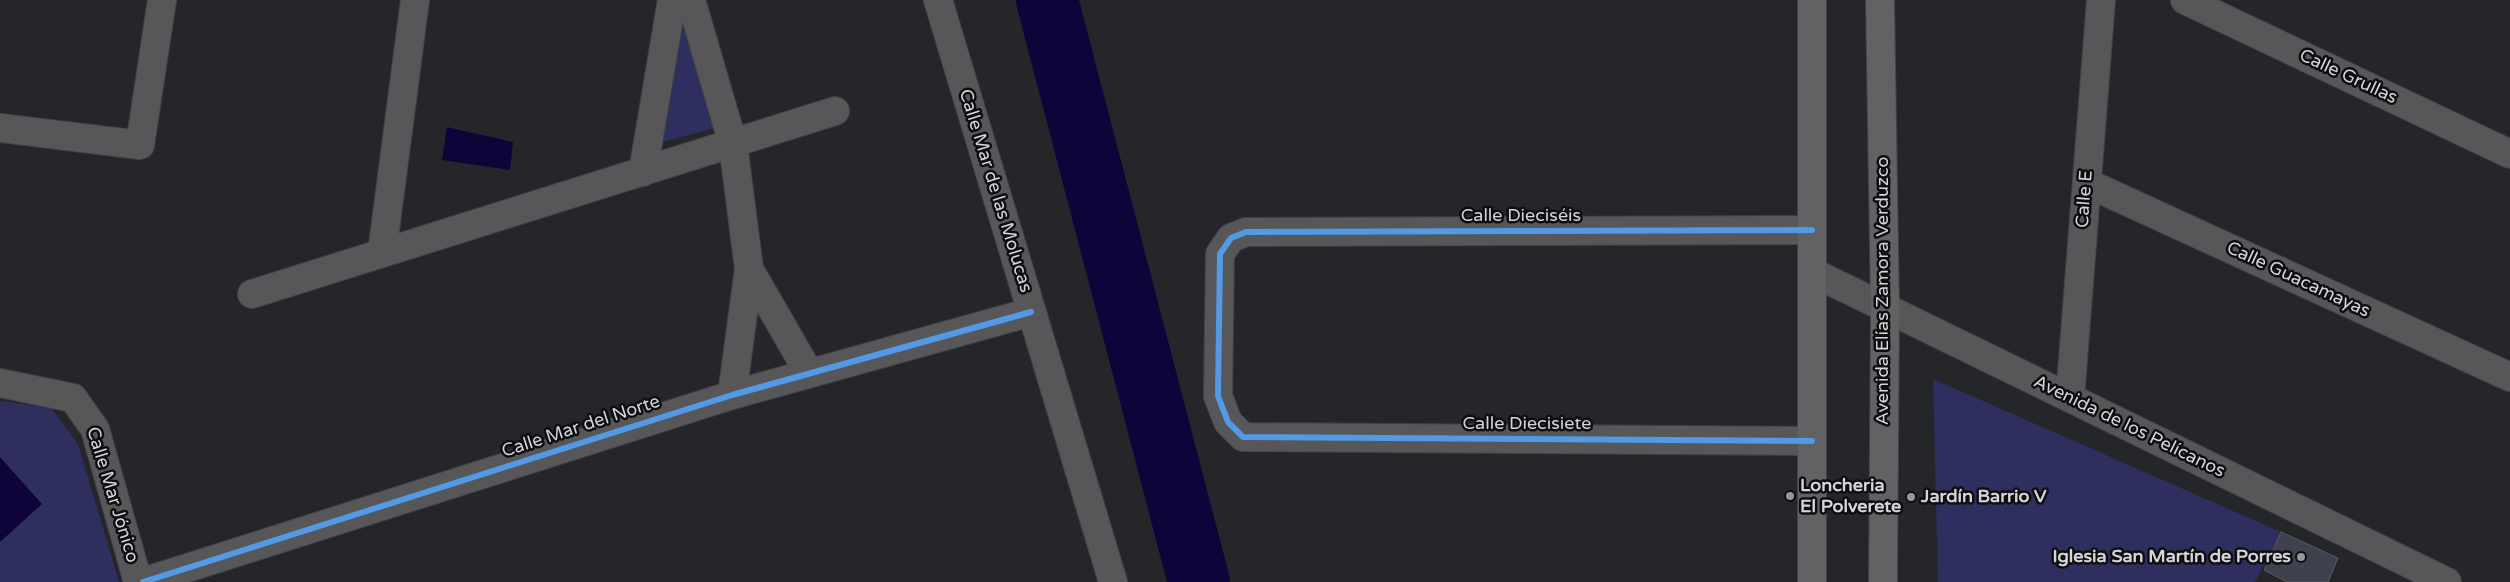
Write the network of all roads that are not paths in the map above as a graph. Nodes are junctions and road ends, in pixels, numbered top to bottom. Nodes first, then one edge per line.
1 (162, 0) edge
2 (415, 0) edge
3 (672, 0) edge
4 (691, 0) edge
5 (938, 0) edge
6 (1812, 0) edge
7 (1880, 0) edge
8 (2100, 0) edge
9 (2185, 0) edge
10 (835, 111) dead end
11 (0, 128) edge
12 (732, 144) junction
13 (2510, 154) edge
14 (643, 172) junction
15 (2087, 182) junction
16 (1812, 230) junction
17 (382, 253) junction
18 (749, 269) junction
19 (1812, 272) junction
20 (252, 294) dead end
21 (1885, 308) junction
22 (1031, 312) junction
23 (809, 373) junction
24 (2510, 377) edge
25 (0, 384) edge
26 (732, 395) junction
27 (2070, 398) junction
28 (1243, 436) joint
29 (1812, 441) junction
30 (138, 582) edge
31 (143, 582) edge
32 (1113, 582) edge
33 (1812, 582) edge
34 (1883, 582) edge
35 (2447, 582) edge

1 - 11 street
2 - 17 street
3 - 14 street
4 - 12 street
5 - 22 street, Calle Mar de las Molucas
6 - 16 main road
7 - 21 main road, Avenida Elías Zamora Verduzco
8 - 15 street, Calle E
9 - 13 street, Calle Grullas
10 - 12 street
12 - 14 street
12 - 18 street
14 - 17 street
15 - 24 street, Calle Guacamayas
15 - 27 street, Calle E
16 - 19 main road
16 - 28 street, Calle Dieciséis
17 - 20 street
18 - 23 street
18 - 26 street
19 - 21 street, Avenida de los Pelícanos
19 - 29 main road
21 - 27 street, Avenida de los Pelícanos
21 - 34 main road, Avenida Elías Zamora Verduzco
22 - 23 street, Calle Mar del Norte
22 - 32 street, Calle Mar de las Molucas
23 - 26 street, Calle Mar del Norte
25 - 30 street, Calle Mar Jónico
26 - 31 street, Calle Mar del Norte
27 - 35 street, Avenida de los Pelícanos
28 - 29 street, Calle Diecisiete
29 - 33 main road

